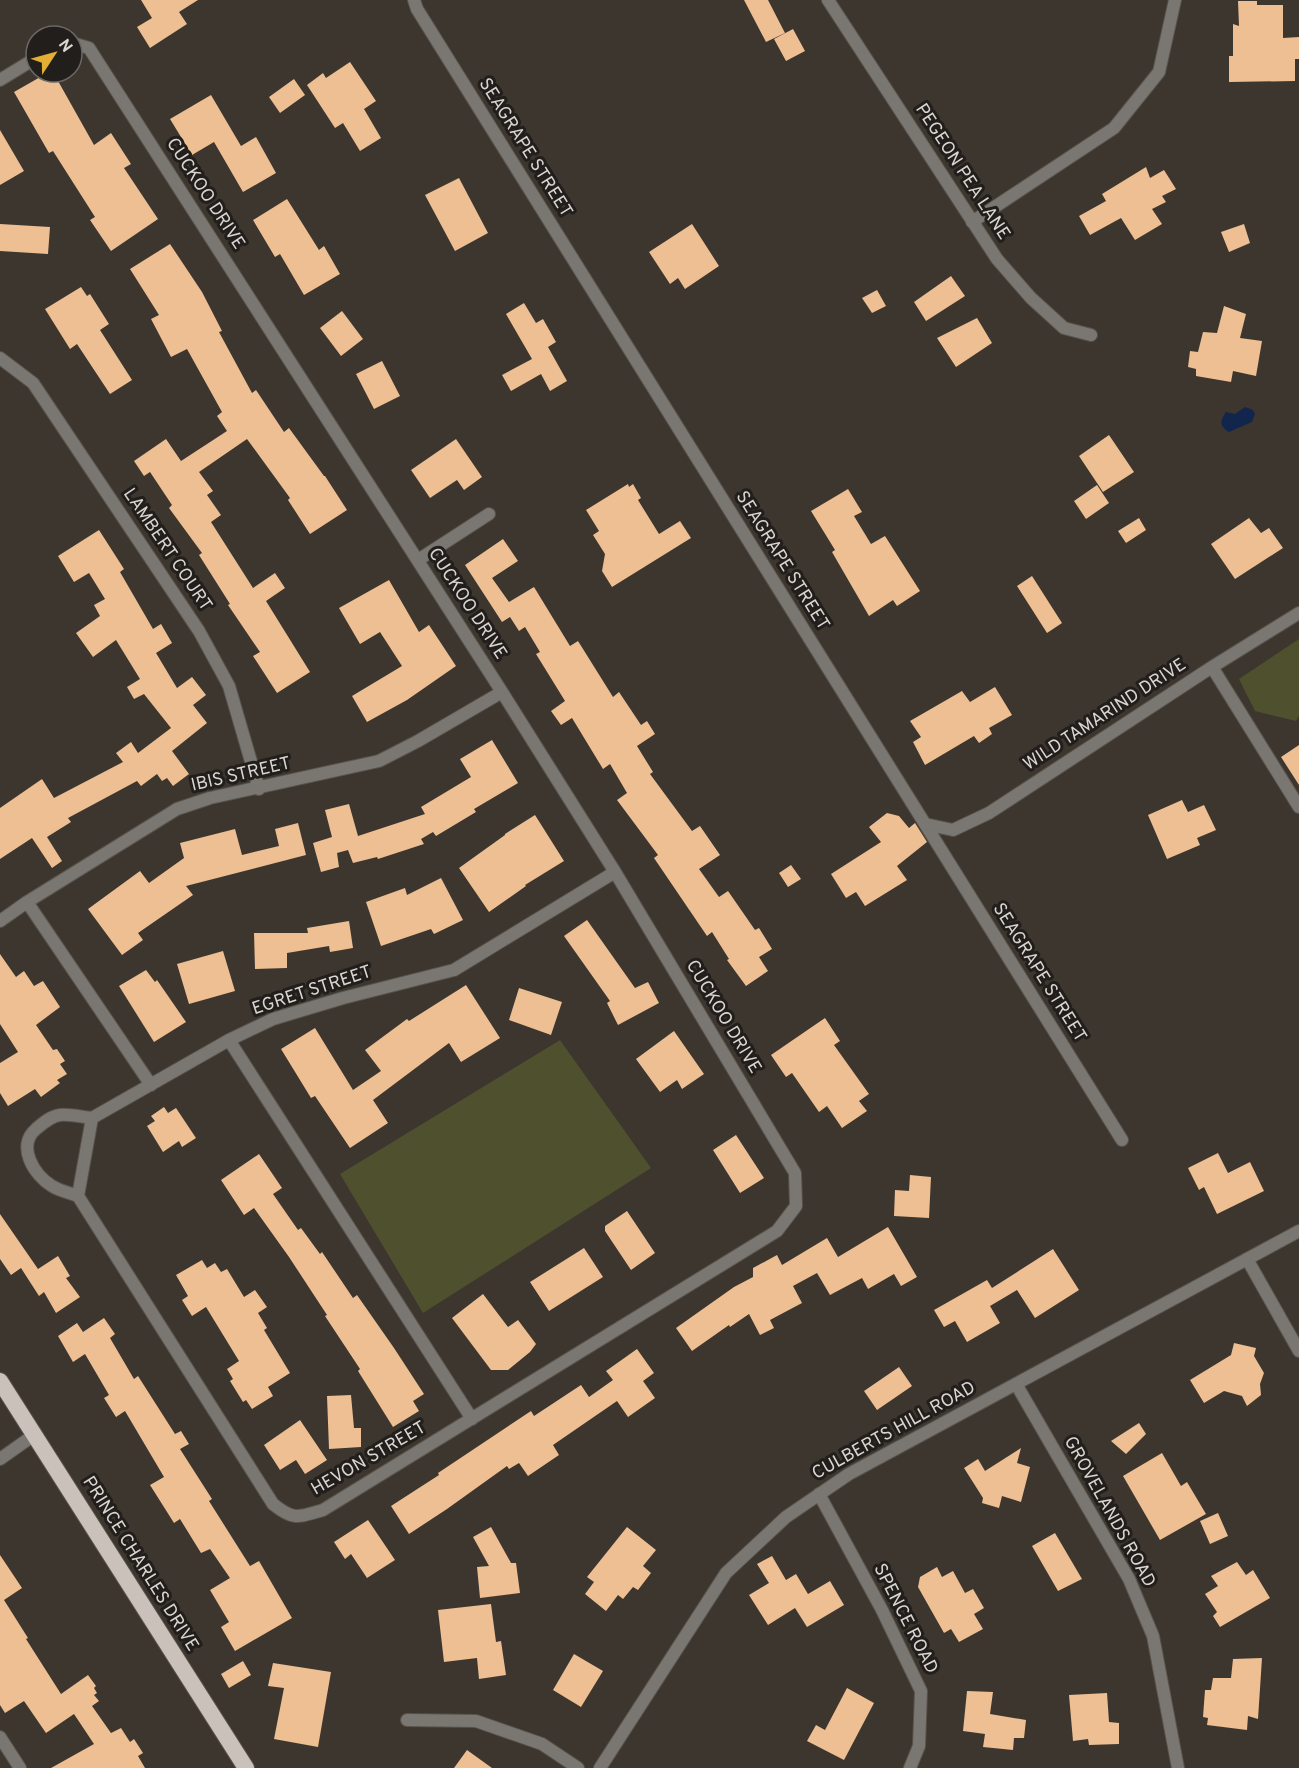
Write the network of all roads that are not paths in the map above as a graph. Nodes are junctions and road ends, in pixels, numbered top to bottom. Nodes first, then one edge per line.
1 (414, 0) edge
2 (828, 0) edge
3 (1175, 0) edge
4 (84, 47) edge
5 (24, 65) edge
6 (0, 80) edge
7 (972, 222) junction
8 (1091, 335) dead end
9 (0, 358) edge
10 (489, 514) dead end
11 (418, 560) junction
12 (1299, 613) edge
13 (1212, 667) junction
14 (502, 692) junction
15 (259, 789) junction
16 (1299, 807) edge
17 (926, 824) junction
18 (615, 872) junction
19 (27, 902) junction
20 (0, 921) edge
21 (229, 1040) junction
22 (151, 1085) junction
23 (92, 1118) junction
24 (1122, 1140) dead end
25 (78, 1196) junction
26 (796, 1206) joint
27 (1299, 1231) edge
28 (1247, 1259) junction
29 (1299, 1351) edge
30 (0, 1381) edge
31 (1016, 1384) junction
32 (472, 1419) junction
33 (34, 1435) junction
34 (0, 1459) edge
35 (819, 1494) junction
36 (407, 1720) dead end
37 (0, 1737) edge
38 (20, 1768) edge
39 (246, 1768) edge
40 (578, 1768) edge
41 (600, 1768) edge
42 (910, 1768) edge
43 (1178, 1768) edge

1 - 17 street, SEAGRAPE STREET
2 - 7 street, PEGEON PEA LANE
3 - 7 street
4 - 11 street, CUCKOO DRIVE
5 - 6 street
7 - 8 street, PEGEON PEA LANE
9 - 15 street, LAMBERT COURT
10 - 11 street
11 - 14 street, CUCKOO DRIVE
12 - 13 street, WILD TAMARIND DRIVE
13 - 16 street
13 - 17 street, WILD TAMARIND DRIVE
14 - 15 street, IBIS STREET
14 - 18 street, CUCKOO DRIVE
15 - 19 street, IBIS STREET
17 - 24 street, SEAGRAPE STREET
18 - 21 street, EGRET STREET
18 - 26 street, CUCKOO DRIVE
19 - 20 street, IBIS STREET
19 - 22 street
21 - 22 street, EGRET STREET
21 - 32 street
22 - 23 street, EGRET STREET
23 - 25 street
23 - 25 street
25 - 32 street, HEVON STREET
26 - 32 street, HEVON STREET
27 - 28 street, CULBERTS HILL ROAD
28 - 29 street
28 - 31 street, CULBERTS HILL ROAD
30 - 33 highway, PRINCE CHARLES DRIVE
31 - 35 street, CULBERTS HILL ROAD
31 - 43 street, GROVELANDS ROAD
33 - 34 street
33 - 39 highway, PRINCE CHARLES DRIVE
35 - 41 street, CULBERTS HILL ROAD
35 - 42 street, SPENCE ROAD
36 - 40 street
37 - 38 street

